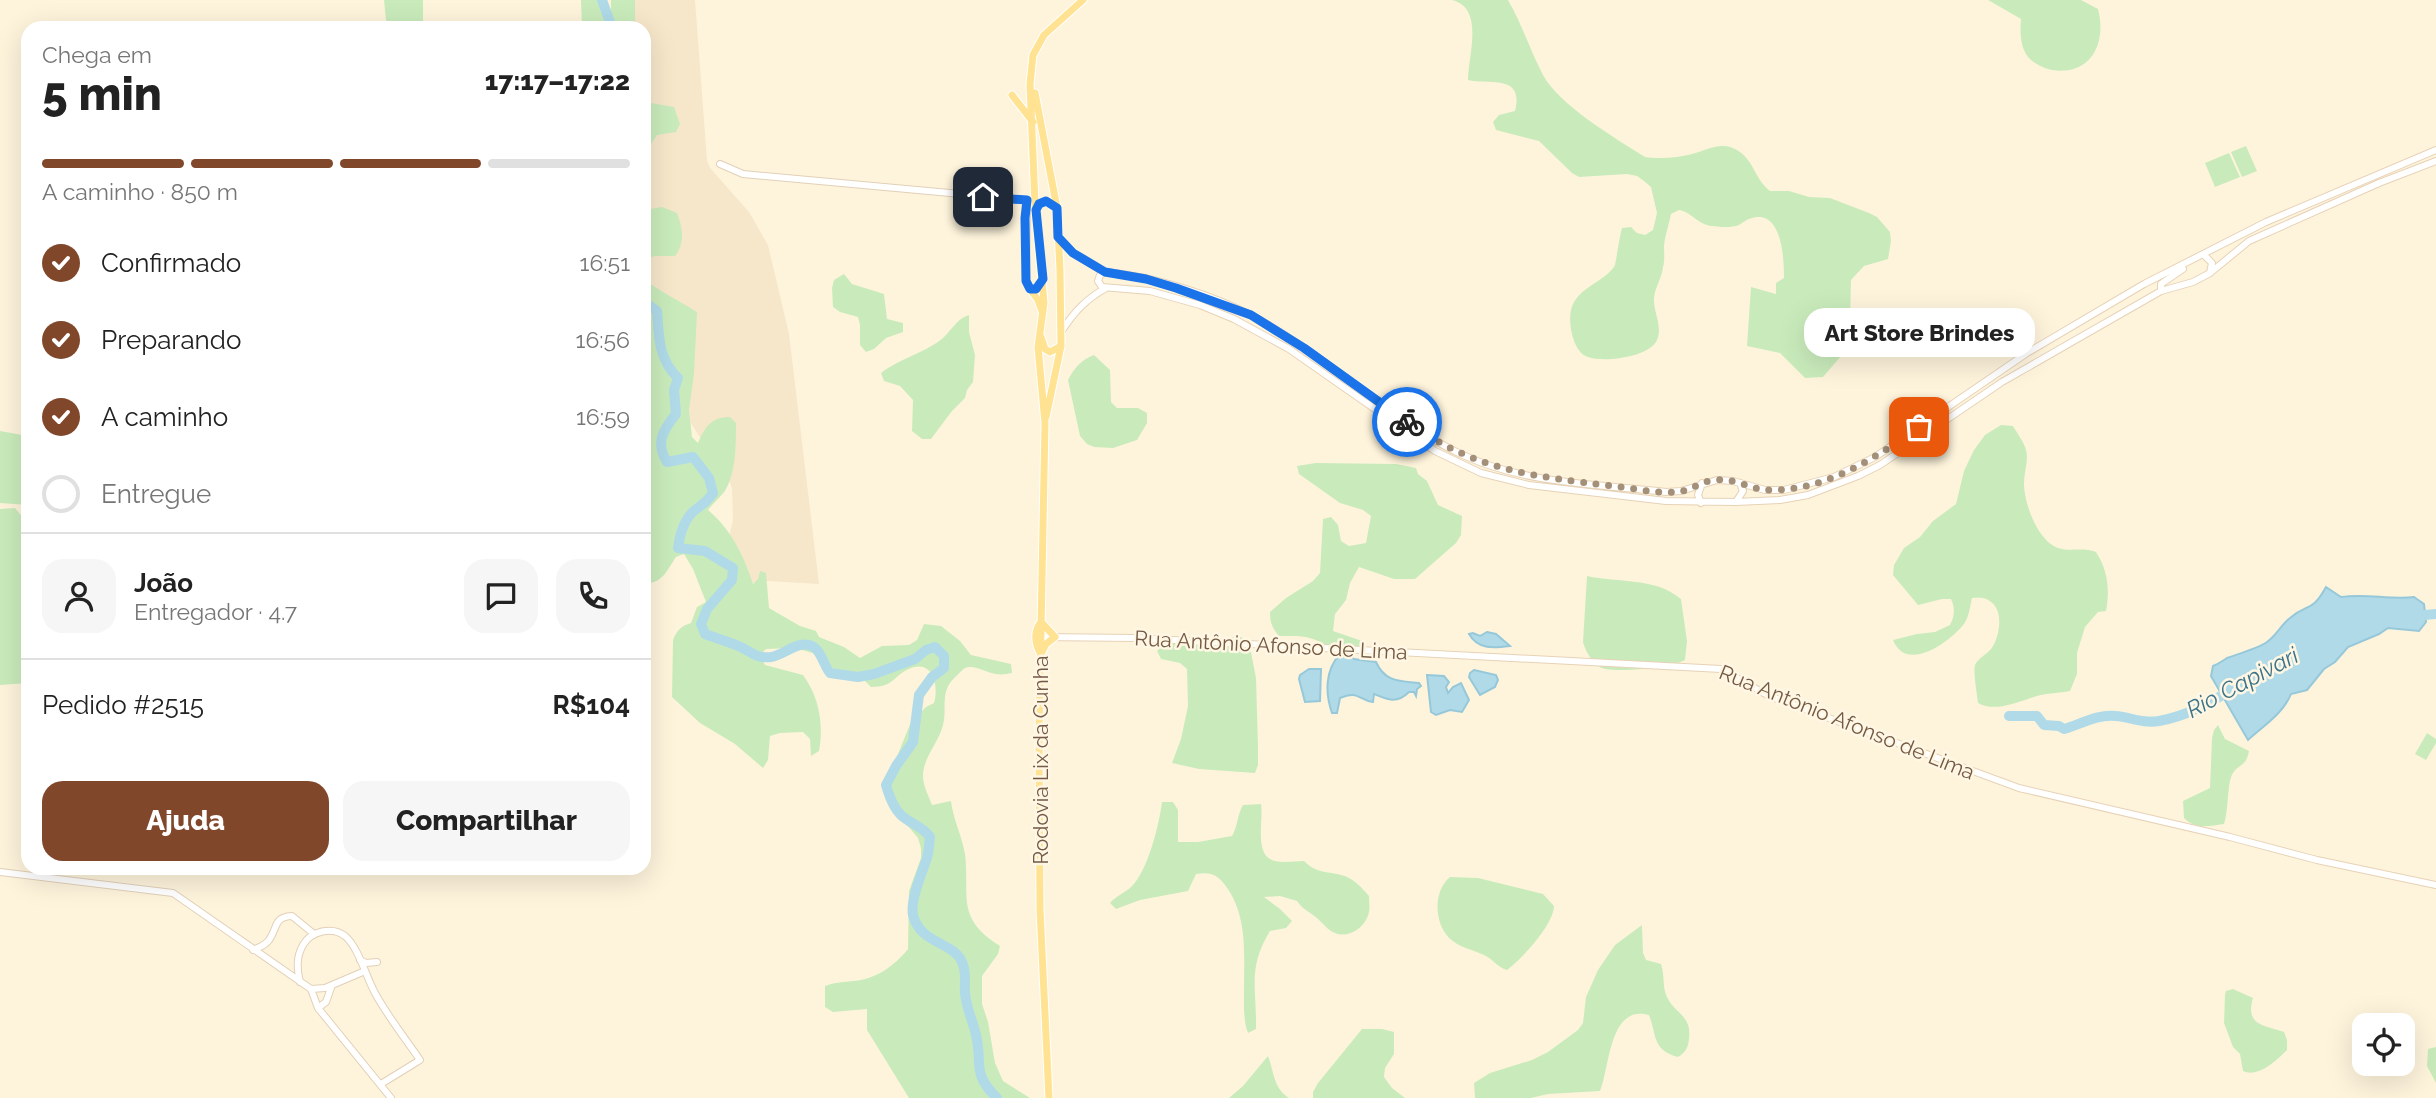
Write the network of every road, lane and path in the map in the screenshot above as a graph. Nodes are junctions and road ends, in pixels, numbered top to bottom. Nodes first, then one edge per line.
1 (1083, 0) edge
2 (1031, 72) junction
3 (1012, 95) dead end
4 (1033, 122) junction
5 (2436, 149) edge
6 (2436, 161) edge
7 (720, 164) dead end
8 (1057, 208) junction
9 (1036, 210) junction
10 (1058, 237) junction
11 (2203, 254) junction
12 (2187, 261) junction
13 (2183, 269) junction
14 (1105, 272) junction
15 (2210, 273) junction
16 (1043, 279) junction
17 (2193, 282) junction
18 (1106, 288) junction
19 (1030, 289) junction
20 (2161, 291) junction
21 (1042, 312) junction
22 (1061, 332) junction
23 (1040, 333) junction
24 (1060, 346) junction
25 (1045, 423) junction
26 (1740, 482) junction
27 (1702, 483) junction
28 (1736, 502) junction
29 (1701, 503) junction
30 (1041, 622) junction
31 (1039, 637) junction
32 (1055, 637) junction
33 (1041, 654) junction
34 (0, 872) edge
35 (21, 875) edge
36 (25, 875) edge
37 (2436, 885) edge
38 (314, 934) junction
39 (253, 950) junction
40 (358, 959) junction
41 (377, 962) dead end
42 (365, 971) junction
43 (354, 977) junction
44 (300, 982) junction
45 (332, 985) junction
46 (312, 989) junction
47 (318, 1008) junction
48 (381, 1084) junction
49 (391, 1098) edge
50 (1049, 1098) edge

1 - 2 main road
2 - 4 main road
2 - 8 main road
3 - 4 main road
4 - 9 main road
5 - 11 main road
6 - 15 main road
7 - 19 main road
8 - 9 main road
8 - 10 main road
9 - 16 main road
10 - 14 main road
10 - 22 main road
11 - 12 main road
11 - 15 main road
12 - 13 main road
12 - 26 main road
13 - 17 main road
13 - 20 main road
14 - 18 main road
14 - 27 main road
15 - 17 main road
16 - 19 main road
16 - 21 main road
17 - 20 main road
18 - 22 main road
18 - 29 main road
19 - 21 main road
20 - 28 main road
21 - 23 main road
22 - 24 main road
23 - 24 main road
23 - 25 main road
24 - 25 main road
25 - 30 main road
26 - 27 main road
26 - 28 main road
27 - 29 main road
28 - 29 main road
30 - 31 main road
30 - 32 main road
31 - 32 main road, Rua Antônio Afonso de Lima
31 - 33 main road, Rodovia Lix da Cunha
32 - 33 main road
32 - 37 main road, Rua Antônio Afonso de Lima
33 - 50 main road, Rodovia Lix da Cunha
34 - 35 main road
36 - 39 main road
38 - 39 main road
38 - 40 main road
38 - 44 main road
39 - 44 main road
40 - 41 main road
40 - 42 main road
40 - 43 main road
42 - 43 main road
42 - 48 main road
43 - 45 main road
44 - 46 main road
45 - 46 main road
45 - 47 main road
46 - 47 main road
47 - 48 main road
48 - 49 main road

